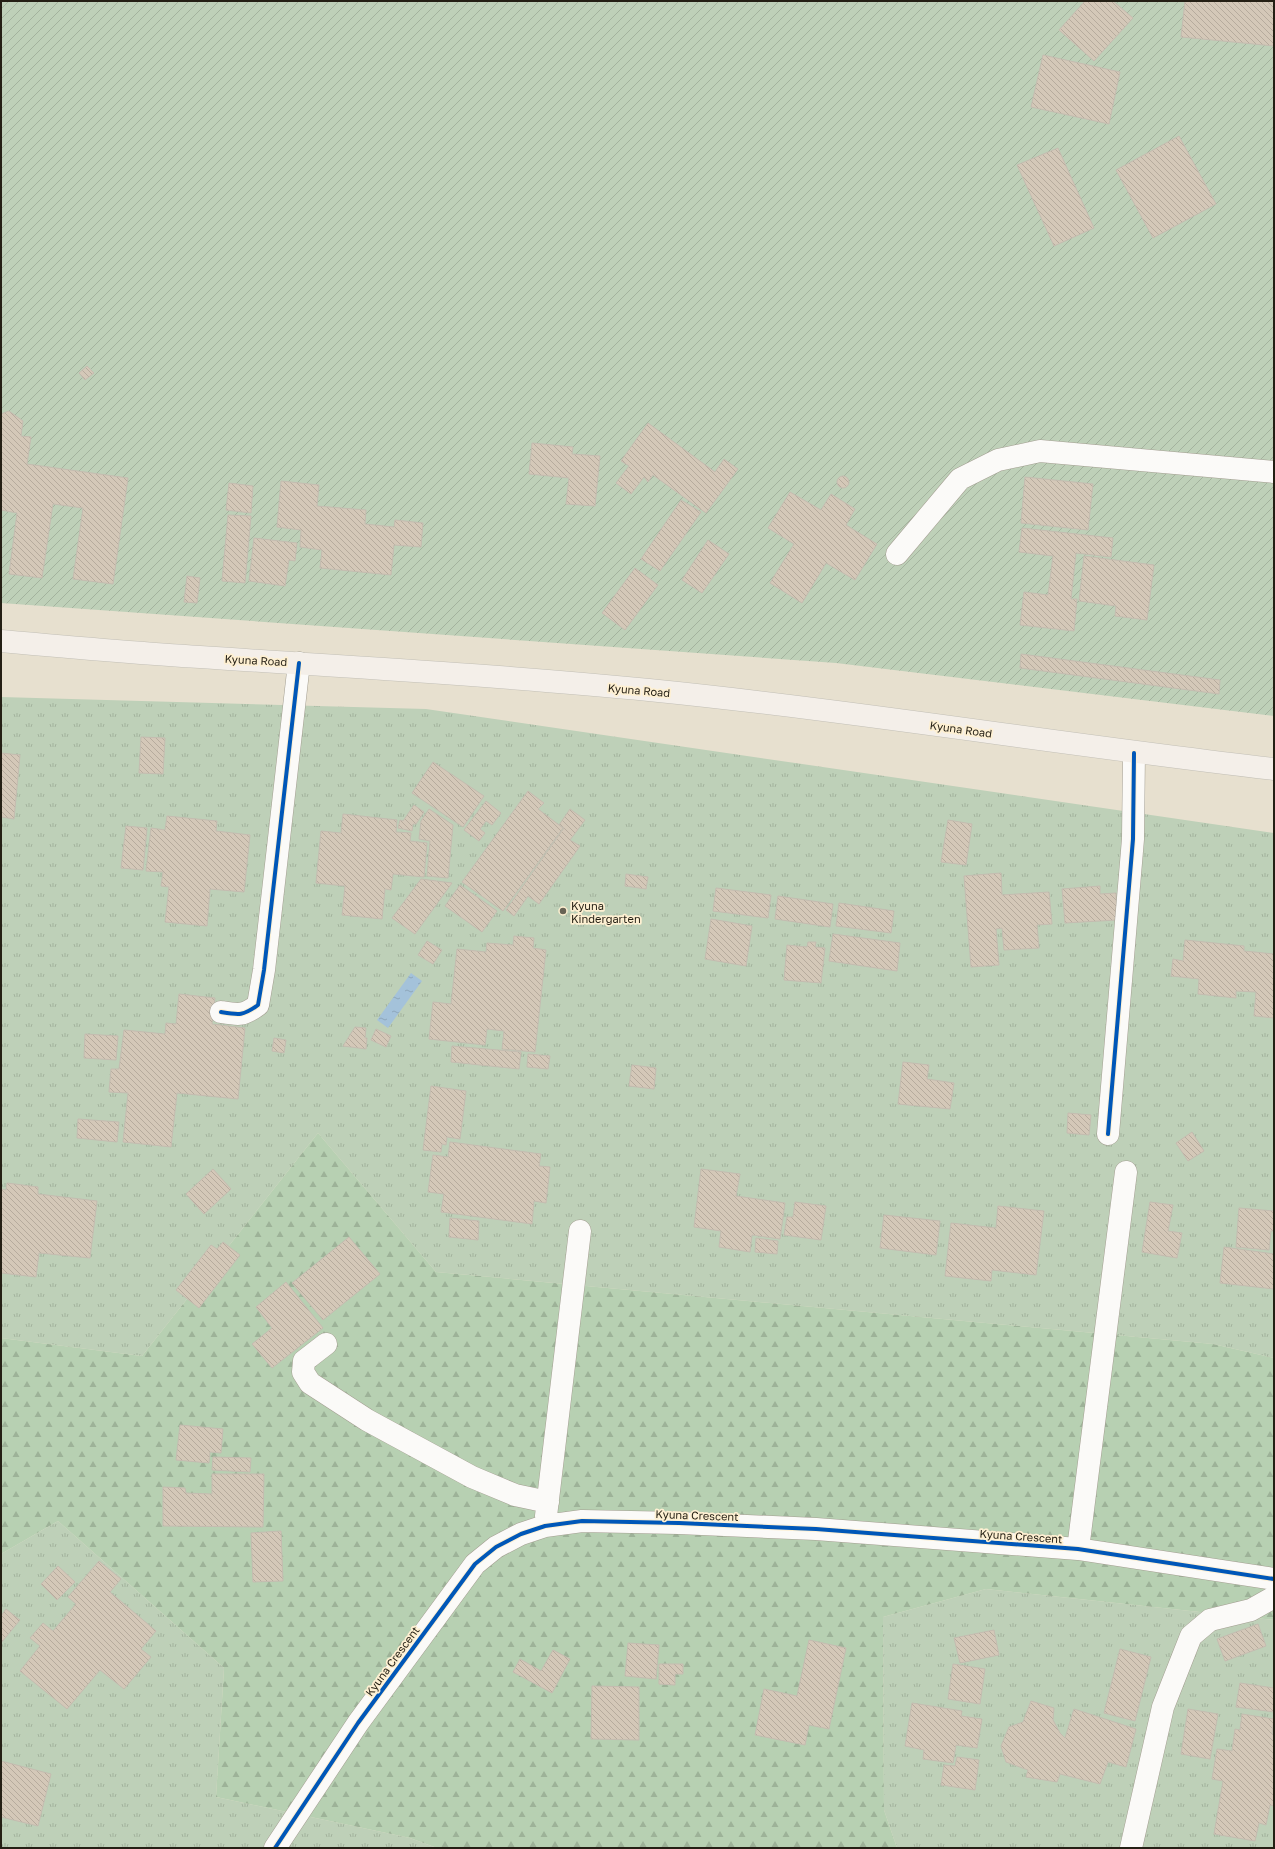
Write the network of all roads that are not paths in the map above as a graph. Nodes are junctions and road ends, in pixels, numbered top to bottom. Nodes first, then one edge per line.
1 (1274, 472) edge
2 (897, 554) dead end
3 (1, 641) edge
4 (299, 663) junction
5 (1134, 753) junction
6 (1274, 769) edge
7 (221, 1012) dead end
8 (1108, 1134) dead end
9 (1126, 1172) dead end
10 (580, 1231) dead end
11 (326, 1344) dead end
12 (548, 1502) junction
13 (545, 1526) junction
14 (1078, 1549) junction
15 (1274, 1579) edge
16 (1274, 1597) edge
17 (276, 1848) edge
18 (1131, 1848) edge

1 - 2 street
3 - 4 main road, Kyuna Road
4 - 5 main road, Kyuna Road
4 - 7 street
5 - 6 main road, Kyuna Road
5 - 8 street
9 - 14 street
10 - 12 street
11 - 12 street
12 - 13 street
13 - 14 street, Kyuna Crescent
13 - 17 street, Kyuna Crescent
14 - 15 street, Kyuna Crescent
16 - 18 street

